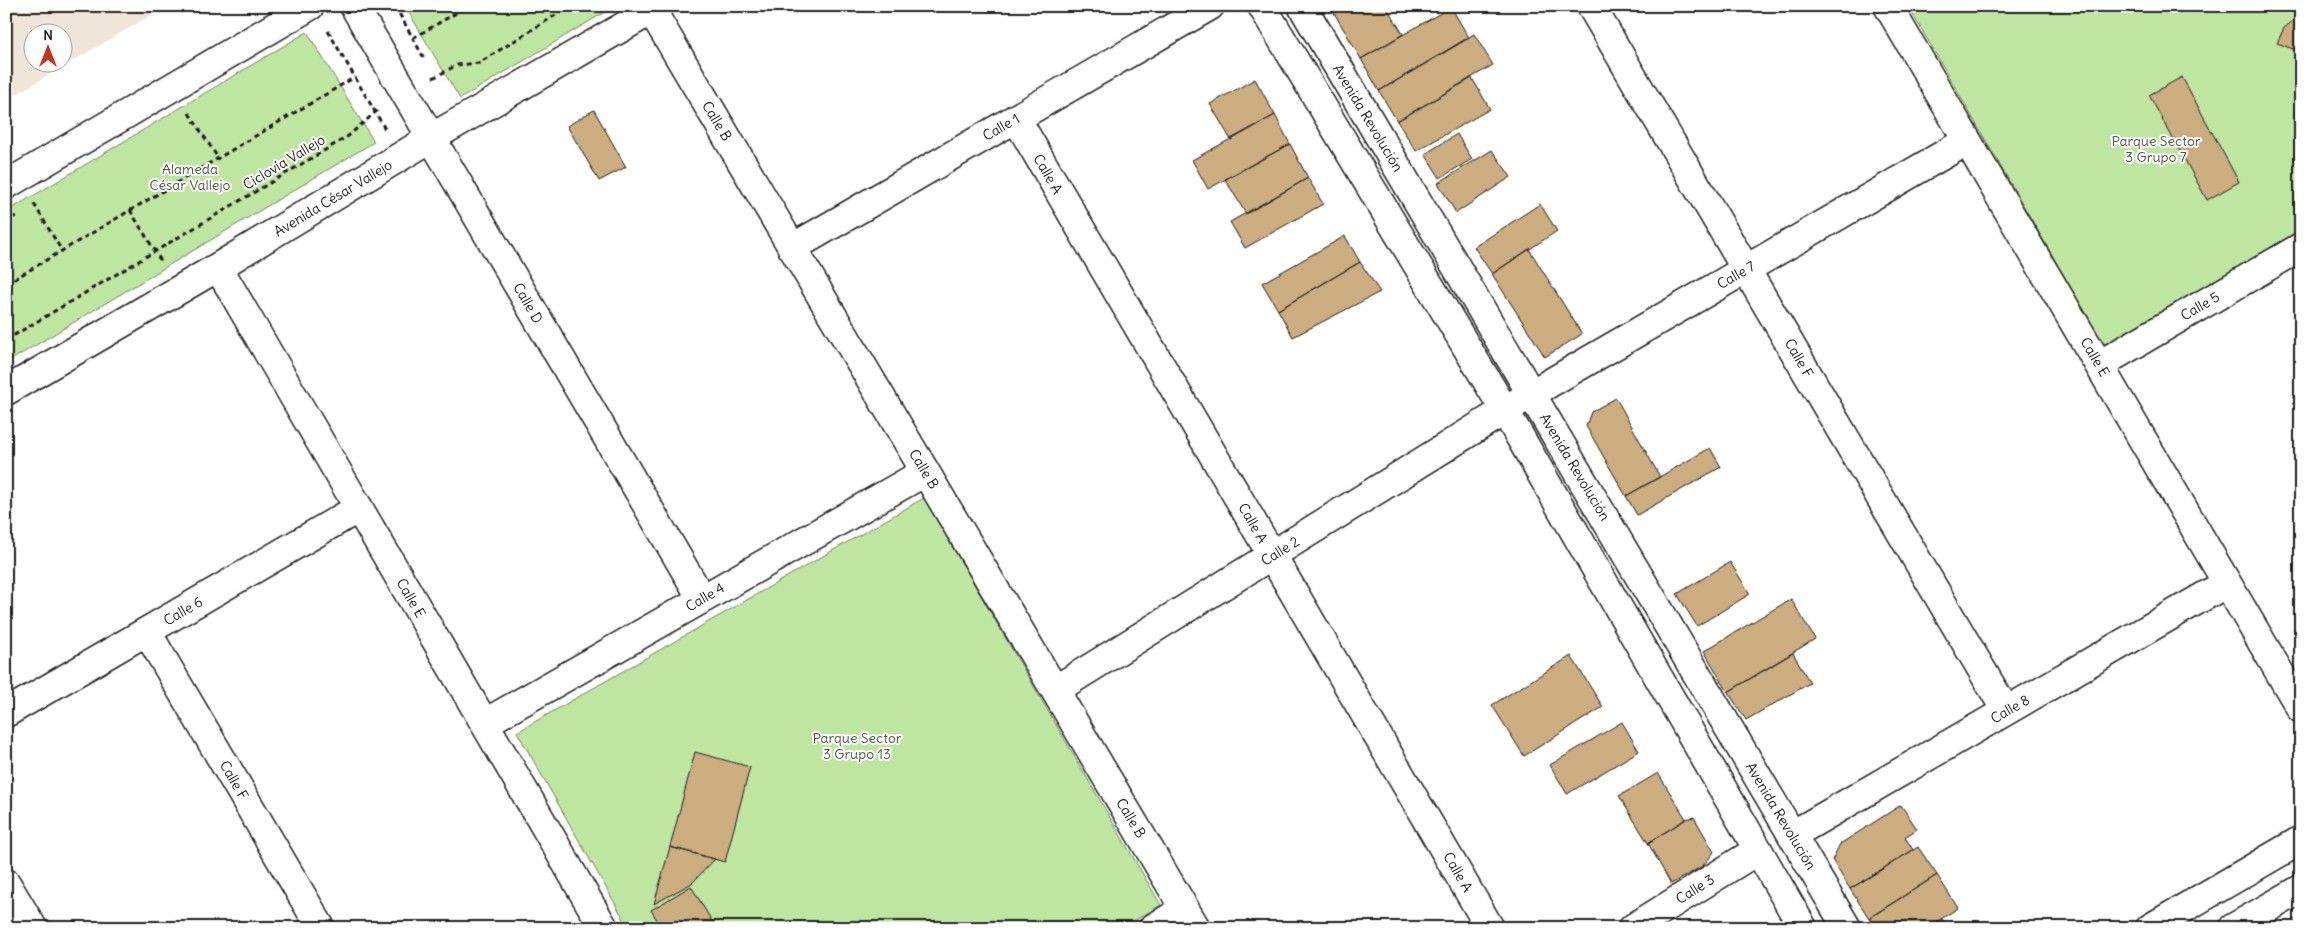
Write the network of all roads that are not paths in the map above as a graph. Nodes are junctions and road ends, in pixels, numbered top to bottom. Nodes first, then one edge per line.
1 (310, 6) edge
2 (354, 6) edge
3 (1210, 6) edge
4 (1262, 6) edge
5 (1302, 6) edge
6 (1591, 6) edge
7 (1888, 6) edge
8 (656, 8) edge
9 (1016, 118) junction
10 (432, 138) junction
11 (1967, 141) junction
12 (13, 182) edge
13 (2301, 247) edge
14 (792, 248) junction
15 (218, 267) junction
16 (1746, 269) junction
17 (2099, 365) junction
18 (6, 391) edge
19 (1532, 394) junction
20 (1505, 412) junction
21 (925, 472) junction
22 (359, 508) junction
23 (1272, 556) junction
24 (2227, 582) junction
25 (702, 599) junction
26 (147, 632) junction
27 (1055, 690) junction
28 (2301, 709) edge
29 (2006, 711) junction
30 (6, 713) edge
31 (485, 723) junction
32 (1792, 835) junction
33 (2301, 840) edge
34 (1758, 850) junction
35 (6, 883) edge
36 (2301, 889) edge
37 (1190, 918) edge
38 (33, 928) edge
39 (321, 928) edge
40 (604, 928) edge
41 (1153, 928) edge
42 (1490, 928) edge
43 (1633, 928) edge
44 (1803, 928) edge
45 (1847, 928) edge
46 (2150, 928) edge
47 (2233, 928) edge

1 - 12 street
2 - 10 street, Calle D
3 - 9 street, Calle 1
4 - 20 street
5 - 19 street, Avenida Revolución
6 - 16 street, Calle F
7 - 11 street, Calle E
8 - 10 street, Avenida César Vallejo
8 - 14 street, Calle B
9 - 14 street, Calle 1
9 - 23 street, Calle A
10 - 15 street, Avenida César Vallejo
10 - 25 street, Calle D
11 - 16 street, Calle 7
11 - 17 street, Calle E
13 - 17 street, Calle 5
14 - 21 street, Calle B
15 - 18 street, Avenida César Vallejo
15 - 22 street, Calle E
16 - 19 street, Calle 7
16 - 29 street, Calle F
17 - 24 street, Calle E
19 - 20 street, Calle 7
19 - 32 street, Avenida Revolución
20 - 23 street, Calle 2
20 - 34 street
21 - 25 street, Calle 4
21 - 27 street, Calle B
22 - 26 street, Calle 6
22 - 31 street, Calle E
23 - 27 street, Calle 2
23 - 42 street, Calle A
24 - 28 street, Calle E
24 - 29 street, Calle 8
25 - 31 street, Calle 4
26 - 30 street, Calle 6
26 - 39 street, Calle F
27 - 37 street, Calle B
29 - 32 street, Calle 8
31 - 40 street, Calle E
32 - 45 street, Avenida Revolución
33 - 46 street
34 - 43 street, Calle 3
34 - 44 street
35 - 38 street
36 - 47 street
37 - 41 street

